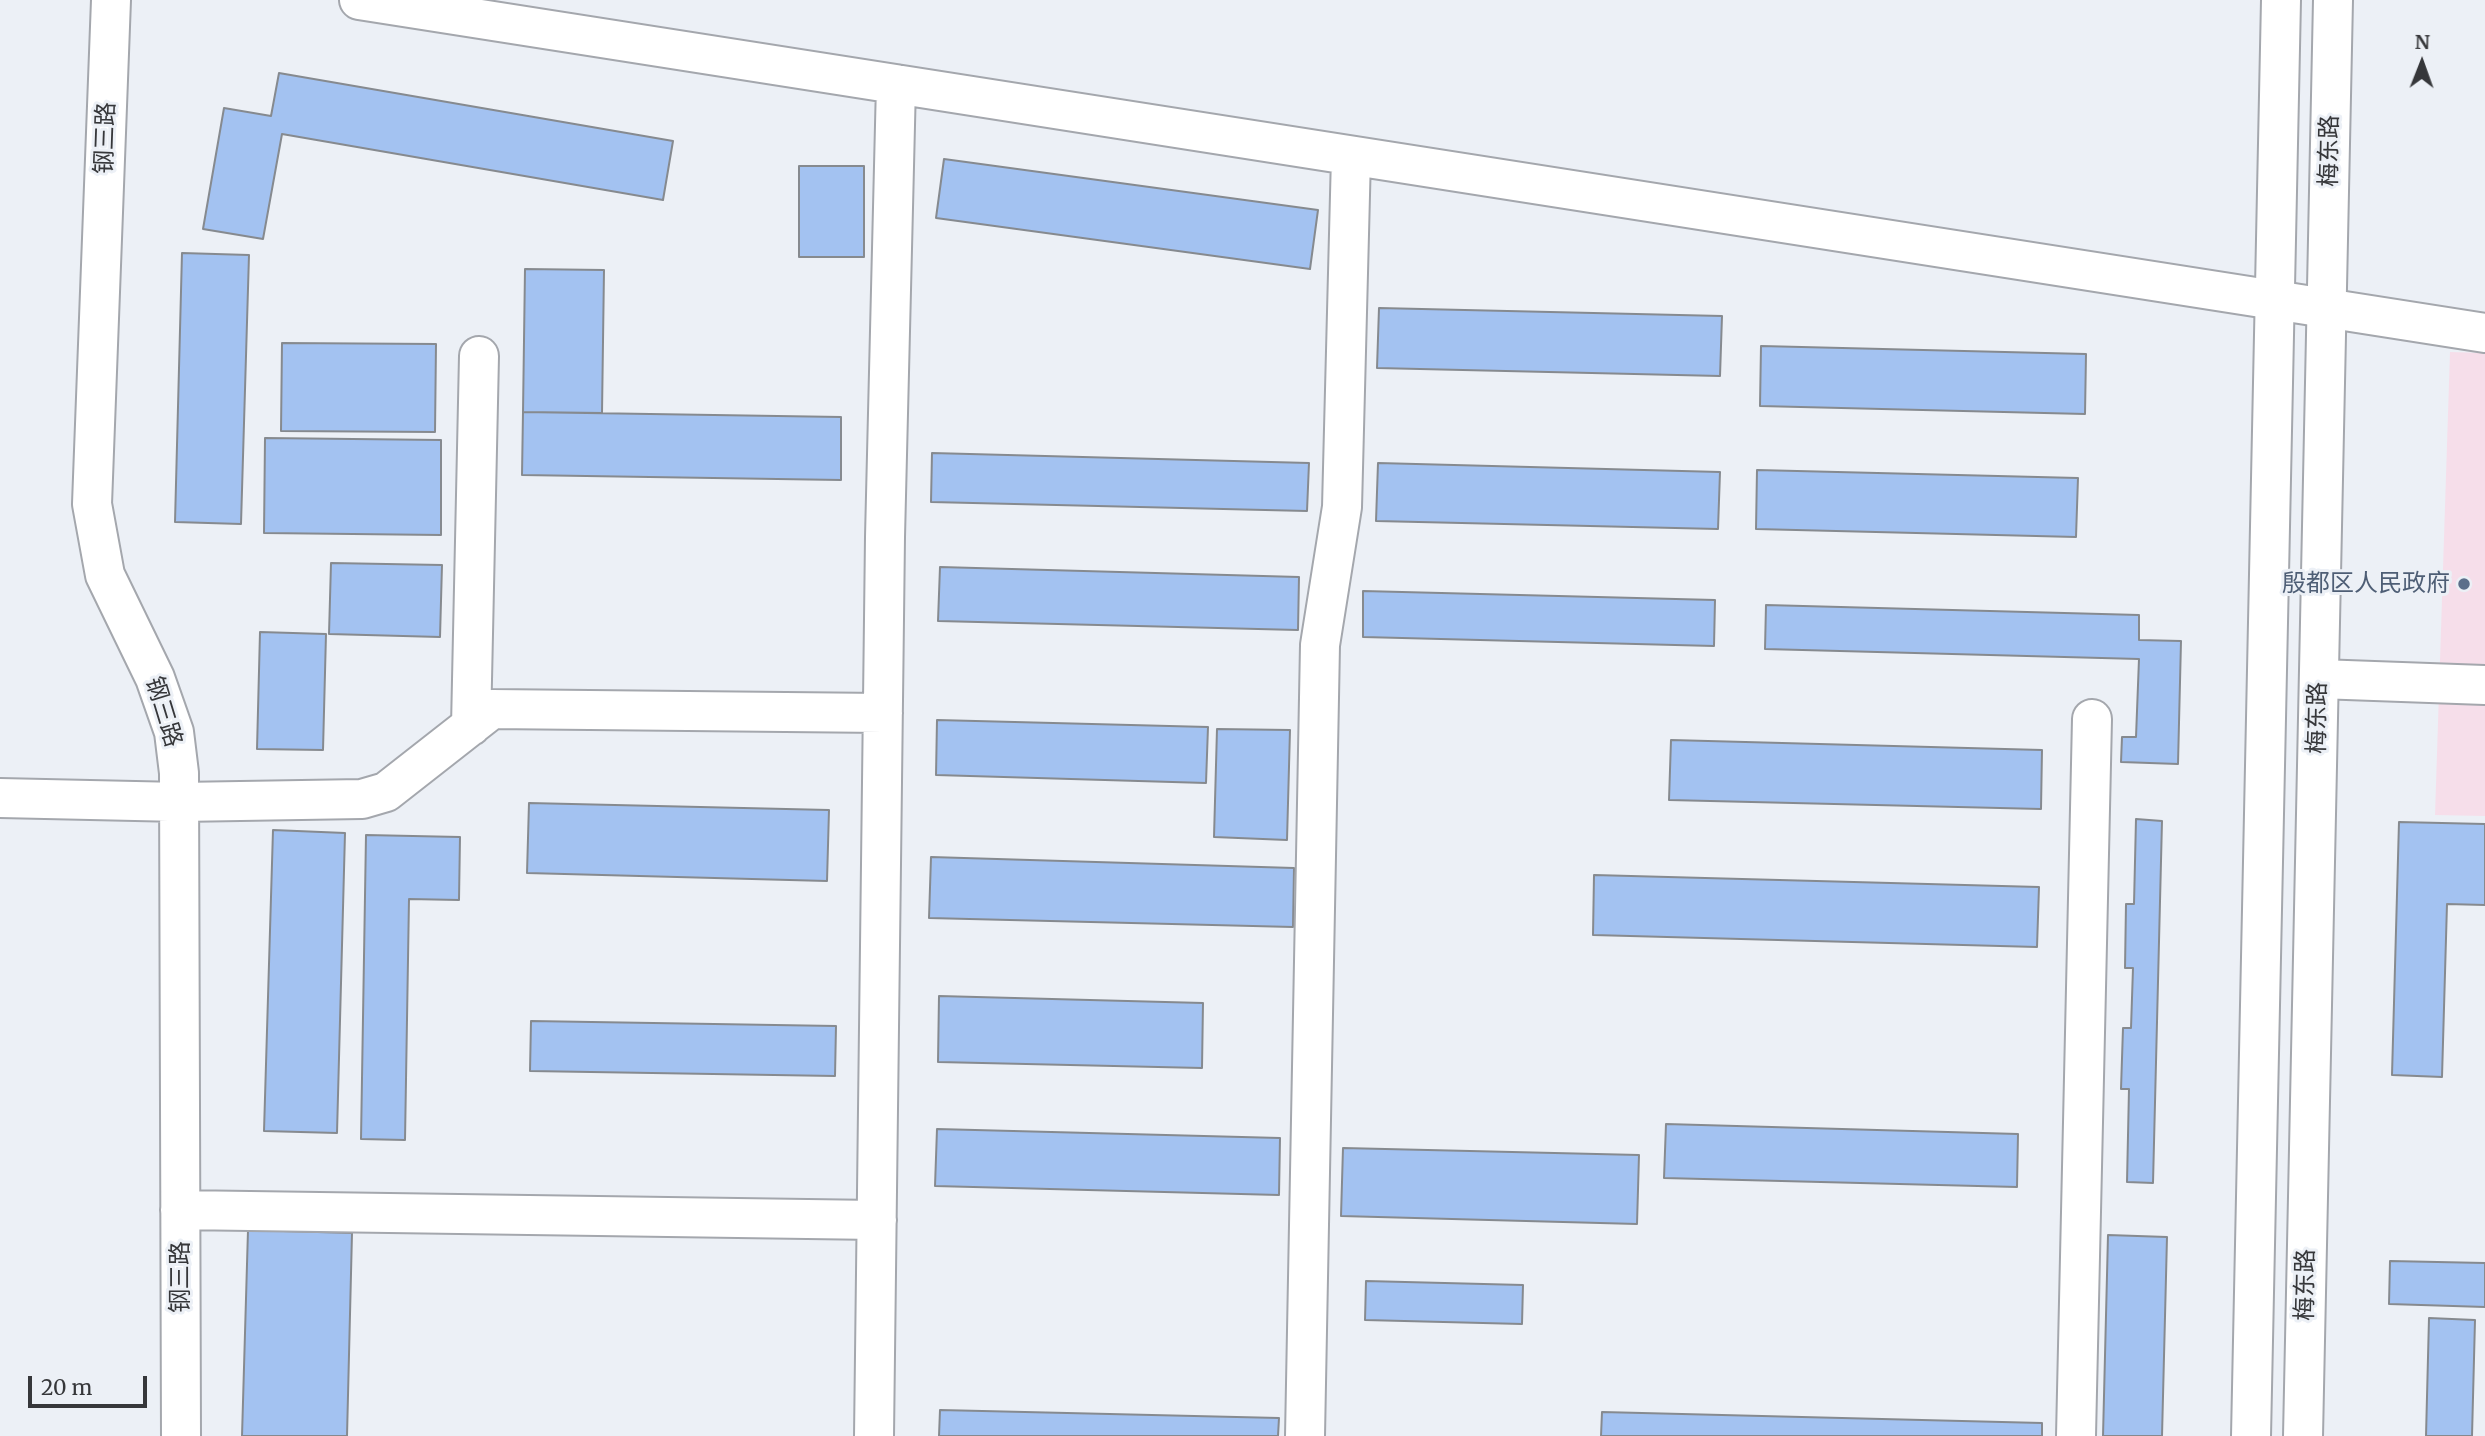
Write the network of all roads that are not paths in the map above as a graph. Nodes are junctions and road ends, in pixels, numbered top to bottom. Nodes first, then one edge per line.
1 (111, 0) edge
2 (359, 0) edge
3 (2281, 0) edge
4 (2333, 0) edge
5 (897, 84) junction
6 (1351, 156) junction
7 (2275, 300) junction
8 (2327, 308) junction
9 (2485, 333) edge
10 (479, 356) dead end
11 (2319, 680) junction
12 (2485, 685) edge
13 (883, 713) junction
14 (2092, 719) dead end
15 (471, 726) junction
16 (0, 798) edge
17 (180, 802) junction
18 (180, 1210) junction
19 (877, 1220) junction
20 (181, 1436) edge
21 (874, 1436) edge
22 (1305, 1436) edge
23 (2076, 1436) edge
24 (2251, 1436) edge
25 (2303, 1436) edge

1 - 17 street, 钢三路
2 - 5 street
3 - 7 street
4 - 8 street, 梅东路
5 - 6 street
5 - 13 street
6 - 7 street
6 - 22 street
7 - 8 street
7 - 24 street
8 - 9 street
8 - 11 street, 梅东路
10 - 15 street
11 - 12 street
11 - 25 street, 梅东路
13 - 15 street
13 - 19 street
14 - 23 street
15 - 17 street
16 - 17 street
17 - 18 street, 钢三路
18 - 19 street
18 - 20 street, 钢三路
19 - 21 street

